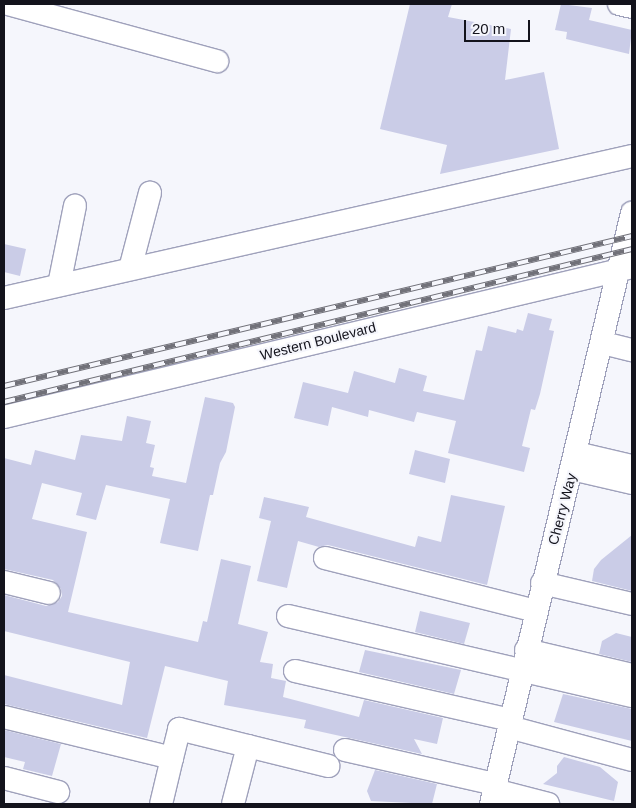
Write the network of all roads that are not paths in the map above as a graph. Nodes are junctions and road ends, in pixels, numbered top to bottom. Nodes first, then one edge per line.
1 (8, 4) edge
2 (619, 4) edge
3 (632, 7) edge
4 (217, 61) dead end
5 (632, 156) edge
6 (150, 193) dead end
7 (75, 206) dead end
8 (632, 213) edge
9 (130, 269) junction
10 (626, 269) edge
11 (59, 285) junction
12 (4, 298) edge
13 (603, 343) junction
14 (632, 350) edge
15 (4, 417) edge
16 (574, 461) junction
17 (632, 466) edge
18 (632, 483) edge
19 (325, 558) dead end
20 (4, 582) edge
21 (542, 583) junction
22 (48, 593) dead end
23 (632, 604) edge
24 (536, 611) junction
25 (288, 616) dead end
26 (524, 660) junction
27 (295, 671) dead end
28 (632, 675) edge
29 (632, 696) edge
30 (4, 717) edge
31 (510, 724) junction
32 (248, 746) junction
33 (345, 750) dead end
34 (172, 758) junction
35 (632, 760) edge
36 (329, 766) dead end
37 (4, 778) edge
38 (58, 792) dead end
39 (493, 793) edge
40 (161, 804) edge
41 (233, 804) edge
42 (548, 804) edge

1 - 4 street
2 - 3 street
5 - 9 street
6 - 9 street
7 - 11 street
8 - 10 street, Cherry Way
9 - 11 street
10 - 13 street, Cherry Way
10 - 15 street, Western Boulevard
11 - 12 street
13 - 14 street
13 - 16 street, Cherry Way
16 - 17 street
16 - 18 street
16 - 21 street, Cherry Way
19 - 24 street
20 - 22 street
21 - 23 street
21 - 24 street, Cherry Way
24 - 26 street, Cherry Way
25 - 26 street
26 - 28 street
26 - 29 street
26 - 31 street, Cherry Way
27 - 31 street
30 - 34 street
31 - 35 street
31 - 39 street, Cherry Way
32 - 34 street
32 - 36 street
32 - 41 street
33 - 39 street
34 - 40 street
37 - 38 street
39 - 42 street

